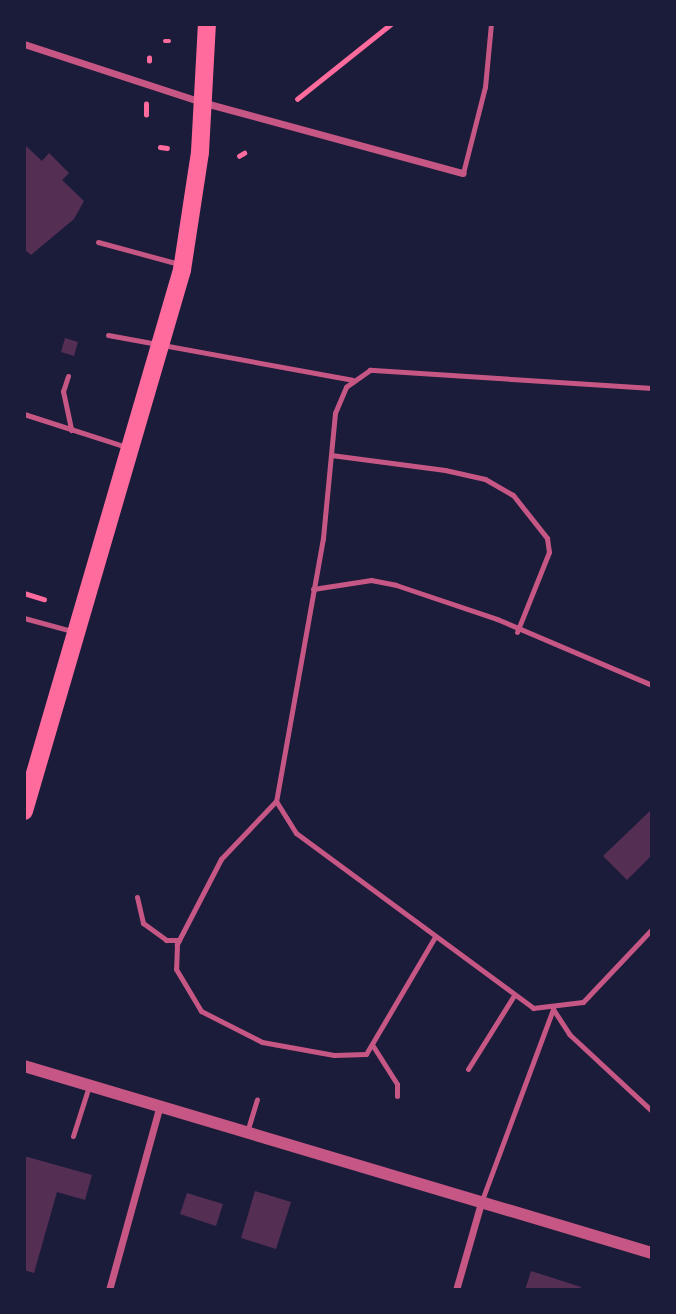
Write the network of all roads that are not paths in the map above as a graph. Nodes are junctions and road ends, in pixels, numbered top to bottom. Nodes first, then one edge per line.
1 (207, 24) edge
2 (491, 24) edge
3 (24, 44) edge
4 (205, 103) junction
5 (463, 173) joint
6 (98, 242) dead end
7 (183, 265) junction
8 (108, 335) dead end
9 (160, 345) junction
10 (68, 376) dead end
11 (352, 380) junction
12 (652, 388) edge
13 (24, 414) edge
14 (71, 430) junction
15 (130, 447) junction
16 (331, 455) junction
17 (313, 589) junction
18 (24, 618) edge
19 (77, 632) junction
20 (517, 632) junction
21 (652, 685) edge
22 (276, 801) junction
23 (24, 811) edge
24 (137, 897) dead end
25 (652, 929) edge
26 (435, 937) junction
27 (179, 940) junction
28 (513, 997) junction
29 (553, 1009) junction
30 (373, 1046) junction
31 (24, 1066) edge
32 (468, 1069) dead end
33 (89, 1086) junction
34 (397, 1096) dead end
35 (257, 1099) dead end
36 (159, 1108) junction
37 (652, 1111) edge
38 (246, 1135) junction
39 (73, 1136) dead end
40 (481, 1203) junction
41 (652, 1253) edge
42 (109, 1290) edge
43 (456, 1290) edge

1 - 4 main road
2 - 5 lane
3 - 4 street
4 - 5 street
4 - 7 main road
6 - 7 lane
7 - 9 main road
8 - 9 lane
9 - 11 lane
9 - 15 main road
10 - 14 lane
11 - 12 lane
11 - 16 lane
13 - 14 lane
14 - 15 lane
15 - 19 main road
16 - 17 lane
16 - 20 lane
17 - 20 lane
17 - 22 lane
18 - 19 lane
19 - 23 main road
20 - 21 lane
22 - 26 lane
22 - 27 lane
24 - 27 lane
25 - 29 lane
26 - 28 lane
26 - 30 lane
27 - 30 lane
28 - 29 lane
28 - 32 lane
29 - 37 lane
29 - 40 lane
30 - 34 lane
31 - 33 street
33 - 36 street
33 - 39 lane
35 - 38 lane
36 - 38 street
36 - 42 street
38 - 40 street
40 - 41 street
40 - 43 street

